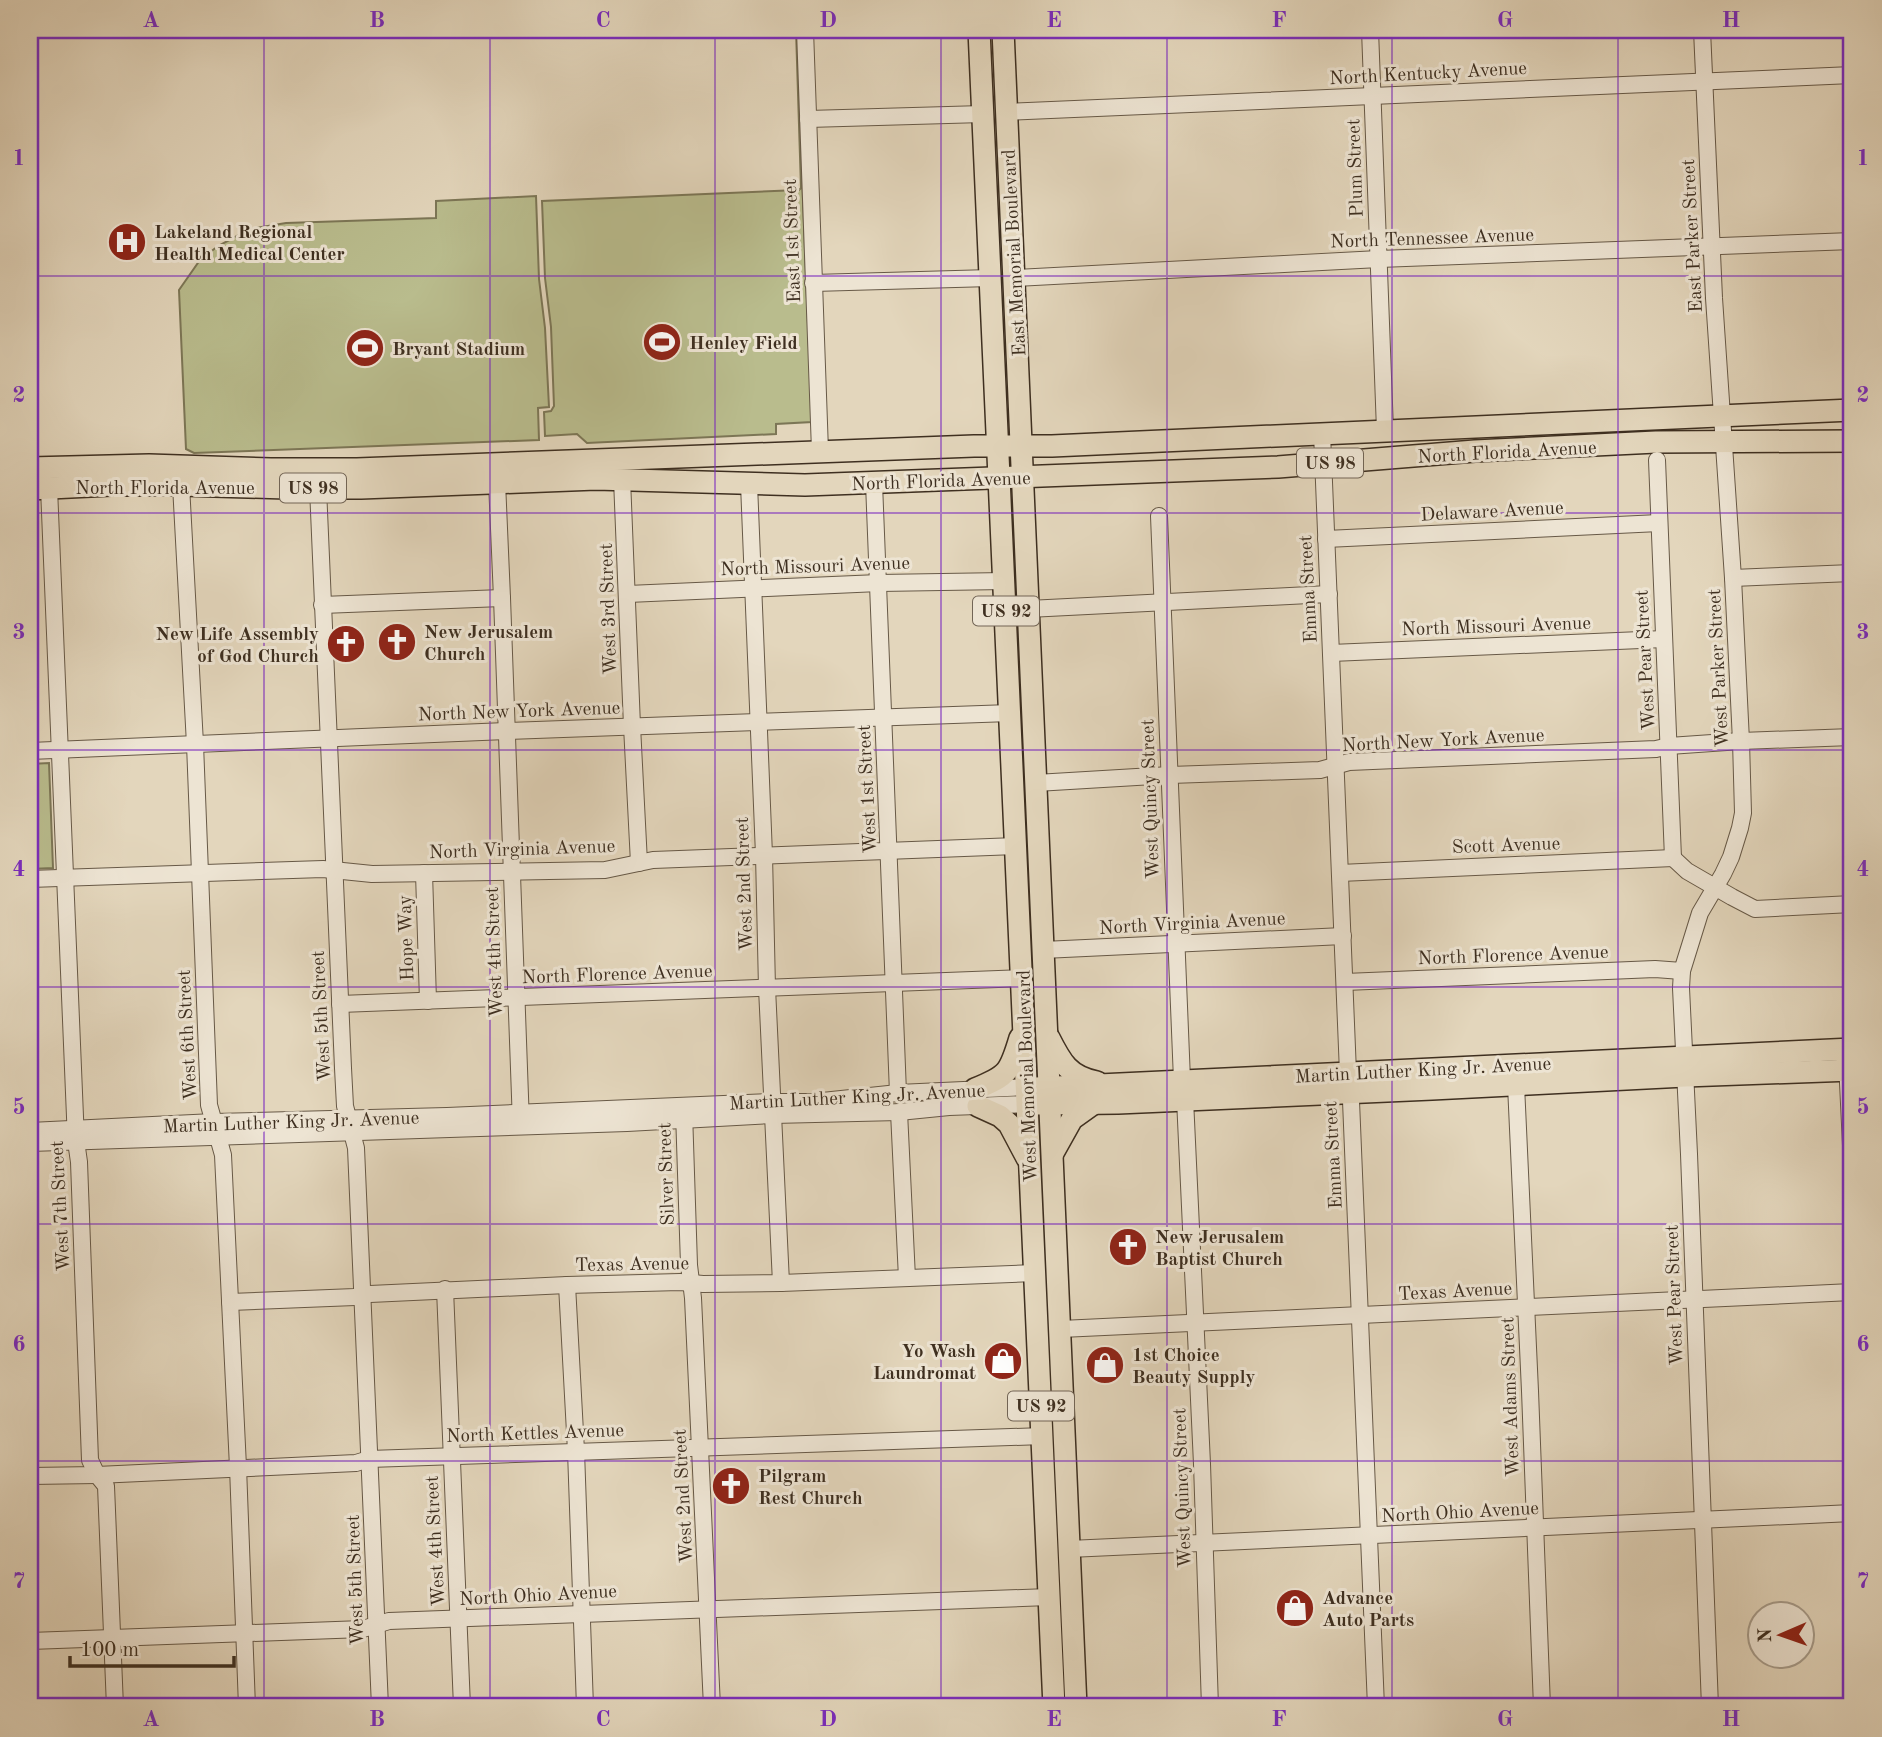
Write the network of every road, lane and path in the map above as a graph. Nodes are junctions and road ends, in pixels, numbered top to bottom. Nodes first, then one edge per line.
1 (805, 30) edge
2 (979, 30) edge
3 (1003, 30) edge
4 (1370, 30) edge
5 (1702, 30) edge
6 (1852, 75) edge
7 (1704, 80) junction
8 (1373, 95) junction
9 (1007, 112) junction
10 (983, 114) junction
11 (808, 119) junction
12 (1852, 241) edge
13 (1712, 246) junction
14 (1379, 259) junction
15 (991, 278) junction
16 (1014, 278) junction
17 (813, 283) junction
18 (1852, 410) edge
19 (1722, 415) junction
20 (1385, 430) junction
21 (1322, 433) junction
22 (1724, 441) junction
23 (1852, 441) edge
24 (999, 446) junction
25 (1021, 446) junction
26 (858, 450) junction
27 (820, 451) junction
28 (1657, 460) dead end
29 (1323, 464) junction
30 (30, 468) edge
31 (357, 469) junction
32 (1023, 477) junction
33 (1000, 478) junction
34 (622, 479) junction
35 (496, 482) junction
36 (874, 483) junction
37 (749, 484) junction
38 (181, 485) junction
39 (39, 488) edge
40 (318, 488) junction
41 (1159, 516) dead end
42 (1659, 523) junction
43 (1326, 539) junction
44 (1852, 573) edge
45 (1733, 578) junction
46 (1005, 581) junction
47 (879, 583) junction
48 (752, 588) junction
49 (628, 594) junction
50 (1329, 594) junction
51 (502, 598) junction
52 (1162, 602) junction
53 (322, 605) junction
54 (1028, 609) junction
55 (1664, 639) junction
56 (1331, 653) junction
57 (1010, 713) junction
58 (884, 717) junction
59 (758, 722) junction
60 (632, 726) junction
61 (506, 731) junction
62 (1852, 737) edge
63 (328, 738) junction
64 (1741, 741) junction
65 (195, 744) junction
66 (1670, 746) junction
67 (60, 750) junction
68 (30, 751) edge
69 (1336, 766) junction
70 (1170, 775) junction
71 (1036, 783) junction
72 (1016, 846) junction
73 (890, 850) junction
74 (764, 855) junction
75 (1673, 858) junction
76 (639, 863) junction
77 (333, 870) junction
78 (512, 872) junction
79 (200, 873) junction
80 (424, 873) junction
81 (1340, 873) junction
82 (66, 878) junction
83 (30, 879) edge
84 (1715, 887) junction
85 (1852, 904) edge
86 (1343, 936) junction
87 (1176, 943) junction
88 (1043, 950) junction
89 (1682, 971) junction
90 (1022, 978) junction
91 (1345, 982) junction
92 (895, 984) junction
93 (767, 988) junction
94 (516, 998) junction
95 (428, 1001) junction
96 (340, 1004) junction
97 (1024, 1022) junction
98 (1046, 1032) junction
99 (1850, 1049) edge
100 (1685, 1066) junction
101 (1850, 1070) edge
102 (1349, 1082) junction
103 (1113, 1085) junction
104 (1516, 1085) junction
105 (1183, 1090) junction
106 (898, 1093) junction
107 (1039, 1096) junction
108 (976, 1098) junction
109 (1093, 1104) junction
110 (773, 1108) junction
111 (899, 1112) junction
112 (684, 1113) junction
113 (520, 1120) junction
114 (351, 1125) junction
115 (216, 1129) junction
116 (30, 1131) edge
117 (76, 1135) junction
118 (30, 1143) edge
119 (1052, 1155) junction
120 (1030, 1164) junction
121 (1852, 1166) edge
122 (1034, 1273) junction
123 (907, 1278) junction
124 (692, 1283) junction
125 (781, 1283) junction
126 (567, 1285) junction
127 (445, 1289) junction
128 (1852, 1292) edge
129 (363, 1295) junction
130 (1695, 1300) junction
131 (230, 1302) junction
132 (1527, 1307) junction
133 (1360, 1315) junction
134 (1196, 1322) junction
135 (1061, 1329) junction
136 (1043, 1436) junction
137 (701, 1447) junction
138 (576, 1451) junction
139 (451, 1456) junction
140 (369, 1459) junction
141 (239, 1467) junction
142 (1066, 1474) junction
143 (97, 1475) junction
144 (30, 1476) edge
145 (1852, 1513) edge
146 (1704, 1521) junction
147 (1536, 1528) junction
148 (1368, 1536) junction
149 (1205, 1542) junction
150 (1069, 1549) junction
151 (1049, 1597) junction
152 (709, 1609) junction
153 (582, 1613) junction
154 (459, 1619) junction
155 (377, 1626) junction
156 (243, 1633) junction
157 (113, 1638) junction
158 (30, 1641) edge
159 (115, 1707) edge
160 (247, 1707) edge
161 (380, 1707) edge
162 (462, 1707) edge
163 (586, 1707) edge
164 (712, 1707) edge
165 (1054, 1707) edge
166 (1076, 1707) edge
167 (1210, 1707) edge
168 (1376, 1707) edge
169 (1542, 1707) edge
170 (1710, 1707) edge

1 - 11 street, East 1st Street
2 - 10 main road, East Memorial Boulevard / US 92
3 - 9 main road, East Memorial Boulevard / US 92
4 - 8 street, Plum Street
5 - 7 street, East Parker Street
6 - 7 street, North Kentucky Avenue
7 - 8 street, North Kentucky Avenue
7 - 13 street, East Parker Street
8 - 9 street, North Kentucky Avenue
8 - 14 street, Plum Street
9 - 16 main road, East Memorial Boulevard / US 92
10 - 11 street
10 - 15 main road, East Memorial Boulevard / US 92
11 - 17 street, East 1st Street
12 - 13 street, North Tennessee Avenue
13 - 14 street, North Tennessee Avenue
13 - 19 street, East Parker Street
14 - 16 street, North Tennessee Avenue
14 - 20 street, Plum Street
15 - 17 street
15 - 24 main road, East Memorial Boulevard / US 92
16 - 25 main road, East Memorial Boulevard / US 92
17 - 27 street, East 1st Street
18 - 19 main road, North Florida Avenue / US 98
19 - 20 main road, North Florida Avenue / US 98
19 - 22 street, East Parker Street
20 - 21 main road, North Florida Avenue / US 98
21 - 25 main road, North Florida Avenue / US 98
21 - 29 street, Emma Street
22 - 23 main road, North Florida Avenue / US 98
22 - 29 main road, North Florida Avenue / US 98
22 - 45 street, West Parker Street
24 - 25 main road, North Florida Avenue / US 98
24 - 26 main road, North Florida Avenue / US 98
24 - 33 main road, West Memorial Boulevard / US 92
25 - 32 main road, East Memorial Boulevard / US 92
26 - 27 main road, North Florida Avenue / US 98
26 - 34 main road
27 - 31 main road, North Florida Avenue / US 98
28 - 42 street, West Pear Street
29 - 32 main road, North Florida Avenue / US 98
29 - 43 street, Emma Street
30 - 31 main road, North Florida Avenue / US 98
31 - 40 main road
32 - 33 main road, North Florida Avenue / US 98
32 - 54 main road, West Memorial Boulevard / US 92
33 - 36 main road, North Florida Avenue / US 98
33 - 46 main road, West Memorial Boulevard / US 92
34 - 35 main road, North Florida Avenue / US 98
34 - 37 main road, North Florida Avenue / US 98
34 - 49 street, West 3rd Street
35 - 40 main road, North Florida Avenue / US 98
35 - 51 street, West 4th Street
36 - 37 main road, North Florida Avenue / US 98
36 - 47 street, West 1st Street
37 - 48 street, West 2nd Street
38 - 39 main road, North Florida Avenue / US 98
38 - 40 main road, North Florida Avenue / US 98
38 - 65 street, West 6th Street
39 - 67 street, West 7th Street
40 - 53 street, West 5th Street
41 - 52 street, West Quincy Street
42 - 43 street, Delaware Avenue
42 - 55 street, West Pear Street
43 - 50 street, Emma Street
44 - 45 street
45 - 64 street, West Parker Street
46 - 47 street, North Missouri Avenue
46 - 57 main road, West Memorial Boulevard / US 92
47 - 48 street, North Missouri Avenue
47 - 58 street, West 1st Street
48 - 49 street, North Missouri Avenue
48 - 59 street, West 2nd Street
49 - 60 street, West 3rd Street
50 - 52 street
50 - 56 street, Emma Street
51 - 53 street
51 - 61 street, West 4th Street
52 - 54 street
52 - 70 street, West Quincy Street
53 - 63 street, West 5th Street
54 - 71 main road, West Memorial Boulevard / US 92
55 - 56 street, North Missouri Avenue
55 - 66 street, West Pear Street
56 - 69 street, Emma Street
57 - 58 street, North New York Avenue
57 - 72 main road, West Memorial Boulevard / US 92
58 - 59 street, North New York Avenue
58 - 73 street, West 1st Street
59 - 60 street, North New York Avenue
59 - 74 street, West 2nd Street
60 - 61 street, North New York Avenue
60 - 76 street, West 3rd Street
61 - 63 street, North New York Avenue
61 - 78 street, West 4th Street
62 - 64 street, North New York Avenue
63 - 65 street, North New York Avenue
63 - 77 street, West 5th Street
64 - 66 street, North New York Avenue
64 - 84 street, West Parker Street
65 - 67 street, North New York Avenue
65 - 79 street, West 6th Street
66 - 69 street, North New York Avenue
66 - 75 street, West Pear Street
67 - 68 street, North New York Avenue
67 - 82 street, West 7th Street
69 - 70 street, North New York Avenue
69 - 81 street, Emma Street
70 - 71 street, North New York Avenue
70 - 87 street, West Quincy Street
71 - 88 main road, West Memorial Boulevard / US 92
72 - 73 street, North Virginia Avenue
72 - 90 main road, West Memorial Boulevard / US 92
73 - 74 street, North Virginia Avenue
73 - 92 street, West 1st Street
74 - 76 street, North Virginia Avenue
74 - 93 street, West 2nd Street
75 - 81 street, Scott Avenue
75 - 84 street
76 - 78 street, North Virginia Avenue
77 - 79 street, North Virginia Avenue
77 - 80 street, North Virginia Avenue
77 - 96 street, West 5th Street
78 - 80 street, North Virginia Avenue
78 - 94 street, West 4th Street
79 - 82 street, North Virginia Avenue
79 - 115 street, West 6th Street
80 - 95 street, Hope Way
81 - 86 street, Emma Street
82 - 83 street, North Virginia Avenue
82 - 117 street, West 7th Street
84 - 85 street
84 - 89 street, West Pear Street
86 - 87 street, North Virginia Avenue
86 - 91 street, Emma Street
87 - 88 street, North Virginia Avenue
87 - 105 street, West Quincy Street
88 - 98 main road, West Memorial Boulevard / US 92
89 - 91 street, North Florence Avenue
89 - 100 street, West Pear Street
90 - 92 street, North Florence Avenue
90 - 97 main road, West Memorial Boulevard / US 92
91 - 102 street, Emma Street
92 - 93 street, North Florence Avenue
92 - 106 street, West 1st Street
93 - 94 street, North Florence Avenue
93 - 110 street, West 2nd Street
94 - 95 street, North Florence Avenue
94 - 113 street, West 4th Street
95 - 96 street, North Florence Avenue
96 - 114 street, West 5th Street
97 - 107 main road, West Memorial Boulevard / US 92
97 - 108 main road
98 - 103 main road
98 - 107 main road, West Memorial Boulevard / US 92
99 - 100 main road, Martin Luther King Jr. Avenue
99 - 101 street
100 - 101 main road, Martin Luther King Jr. Avenue
100 - 102 main road, Martin Luther King Jr. Avenue
100 - 104 main road, Martin Luther King Jr. Avenue
100 - 130 street, West Pear Street
101 - 121 street
102 - 104 main road, Martin Luther King Jr. Avenue
102 - 105 main road, Martin Luther King Jr. Avenue
102 - 133 street, Emma Street
103 - 105 main road, Martin Luther King Jr. Avenue
103 - 107 main road, Martin Luther King Jr. Avenue
104 - 132 street, West Adams Street
105 - 109 main road, Martin Luther King Jr. Avenue
105 - 134 street, West Quincy Street
106 - 108 street, Martin Luther King Jr. Avenue
106 - 110 street, Martin Luther King Jr. Avenue
107 - 108 street, Martin Luther King Jr. Avenue
107 - 109 main road, Martin Luther King Jr. Avenue
107 - 119 main road, West Memorial Boulevard / US 92
107 - 120 main road, West Memorial Boulevard / US 92
108 - 111 street, Martin Luther King Jr. Avenue
108 - 120 main road
109 - 119 main road
110 - 111 street, Martin Luther King Jr. Avenue
110 - 112 street, Martin Luther King Jr. Avenue
110 - 125 street, West 2nd Street
111 - 123 street
112 - 113 street, Martin Luther King Jr. Avenue
112 - 124 street, Silver Street
113 - 114 street, Martin Luther King Jr. Avenue
114 - 115 street, Martin Luther King Jr. Avenue
114 - 129 street, West 5th Street
115 - 117 street, Martin Luther King Jr. Avenue
115 - 131 street, West 6th Street
116 - 117 street, Martin Luther King Jr. Avenue
117 - 118 street, Martin Luther King Jr. Avenue
117 - 143 street, West 7th Street
119 - 135 main road, West Memorial Boulevard / US 92
120 - 122 main road, West Memorial Boulevard / US 92
122 - 123 street, Texas Avenue
122 - 136 main road, West Memorial Boulevard / US 92
123 - 125 street, Texas Avenue
124 - 125 street, Texas Avenue
124 - 126 street, Texas Avenue
124 - 137 street, West 2nd Street
126 - 127 street, Texas Avenue
126 - 138 street
127 - 129 street, Texas Avenue
127 - 139 street, West 4th Street
128 - 130 street, Texas Avenue
129 - 131 street, Texas Avenue
129 - 140 street, West 5th Street
130 - 132 street, Texas Avenue
130 - 146 street, West Pear Street
131 - 141 street, West 6th Street
132 - 133 street, Texas Avenue
132 - 147 street, West Adams Street
133 - 134 street, Texas Avenue
133 - 148 street, Emma Street
134 - 135 street, Texas Avenue
134 - 149 street, West Quincy Street
135 - 142 main road, West Memorial Boulevard / US 92
136 - 137 street, North Kettles Avenue
136 - 142 main road
136 - 151 main road, West Memorial Boulevard / US 92
137 - 138 street, North Kettles Avenue
137 - 152 street, West 2nd Street
138 - 139 street, North Kettles Avenue
138 - 153 street
139 - 140 street, North Kettles Avenue
139 - 154 street, West 4th Street
140 - 141 street, North Kettles Avenue
140 - 155 street, West 5th Street
141 - 143 street, North Kettles Avenue
141 - 156 street, West 6th Street
142 - 150 main road, West Memorial Boulevard / US 92
143 - 144 street, North Kettles Avenue
143 - 157 street, West 7th Street
145 - 146 street, North Ohio Avenue
146 - 147 street, North Ohio Avenue
146 - 170 street, West Pear Street
147 - 148 street, North Ohio Avenue
147 - 169 street, West Adams Street
148 - 149 street, North Ohio Avenue
148 - 168 street, Emma Street
149 - 150 street, North Ohio Avenue
149 - 167 street, West Quincy Street
150 - 166 main road, West Memorial Boulevard / US 92
151 - 152 street, North Ohio Avenue
151 - 165 main road, West Memorial Boulevard / US 92
152 - 153 street, North Ohio Avenue
152 - 164 street, West 2nd Street
153 - 154 street, North Ohio Avenue
153 - 163 street
154 - 155 street, North Ohio Avenue
154 - 162 street, West 4th Street
155 - 156 street, North Ohio Avenue
155 - 161 street, West 5th Street
156 - 157 street, North Ohio Avenue
156 - 160 street, West 6th Street
157 - 158 street, North Ohio Avenue
157 - 159 street, West 7th Street

